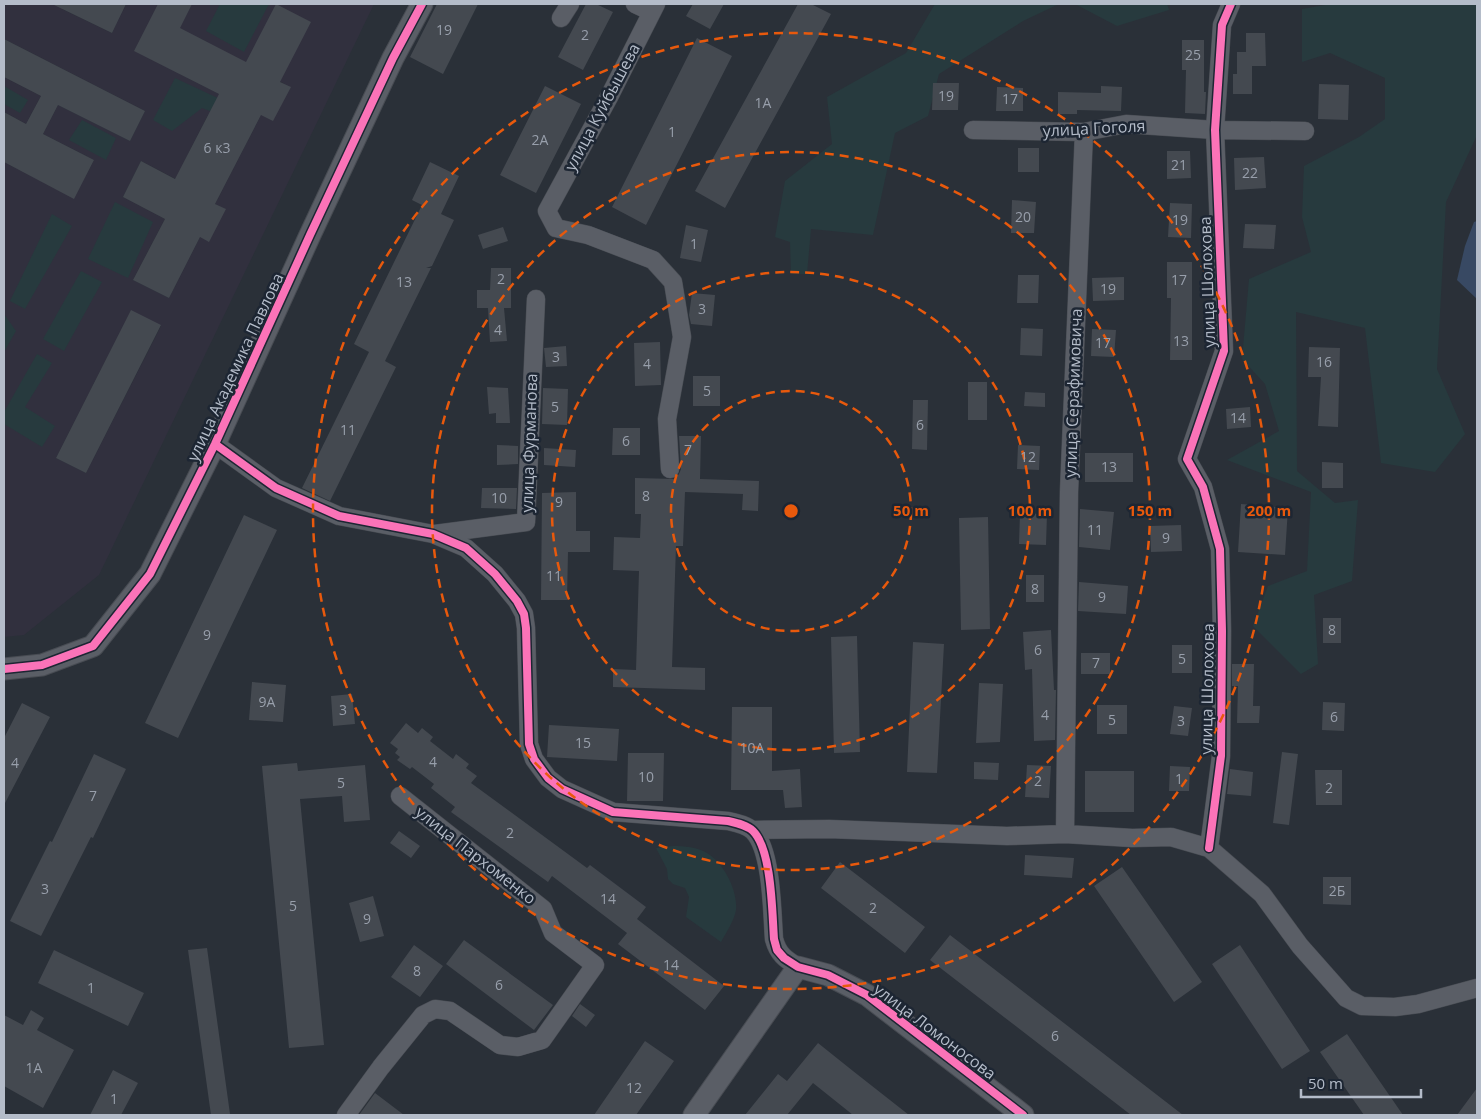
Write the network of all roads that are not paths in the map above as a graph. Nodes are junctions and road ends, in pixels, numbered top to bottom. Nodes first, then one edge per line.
1 (422, 4) edge
2 (635, 4) edge
3 (1231, 4) edge
4 (654, 8) edge
5 (972, 130) dead end
6 (1216, 130) junction
7 (1304, 131) dead end
8 (1084, 132) junction
9 (536, 299) dead end
10 (216, 444) junction
11 (670, 469) dead end
12 (433, 534) junction
13 (4, 669) edge
14 (400, 796) dead end
15 (761, 834) junction
16 (1065, 834) junction
17 (1209, 848) junction
18 (798, 967) junction
19 (1477, 988) edge
20 (346, 1115) edge
21 (694, 1115) edge
22 (1023, 1115) edge

1 - 10 street, улица Академика Павлова
2 - 4 street
3 - 6 street, улица Шолохова
4 - 11 street, улица Куйбышева
5 - 8 street, улица Гоголя
6 - 7 street, улица Гоголя
6 - 8 street, улица Гоголя
6 - 17 street, улица Шолохова
8 - 16 street, улица Серафимовича
9 - 12 street, улица Фурманова
10 - 12 street
10 - 13 street, улица Академика Павлова
12 - 15 street
14 - 20 street, улица Пархоменко
15 - 16 street
15 - 18 street
16 - 17 street
17 - 19 street
18 - 21 street
18 - 22 street, улица Ломоносова

